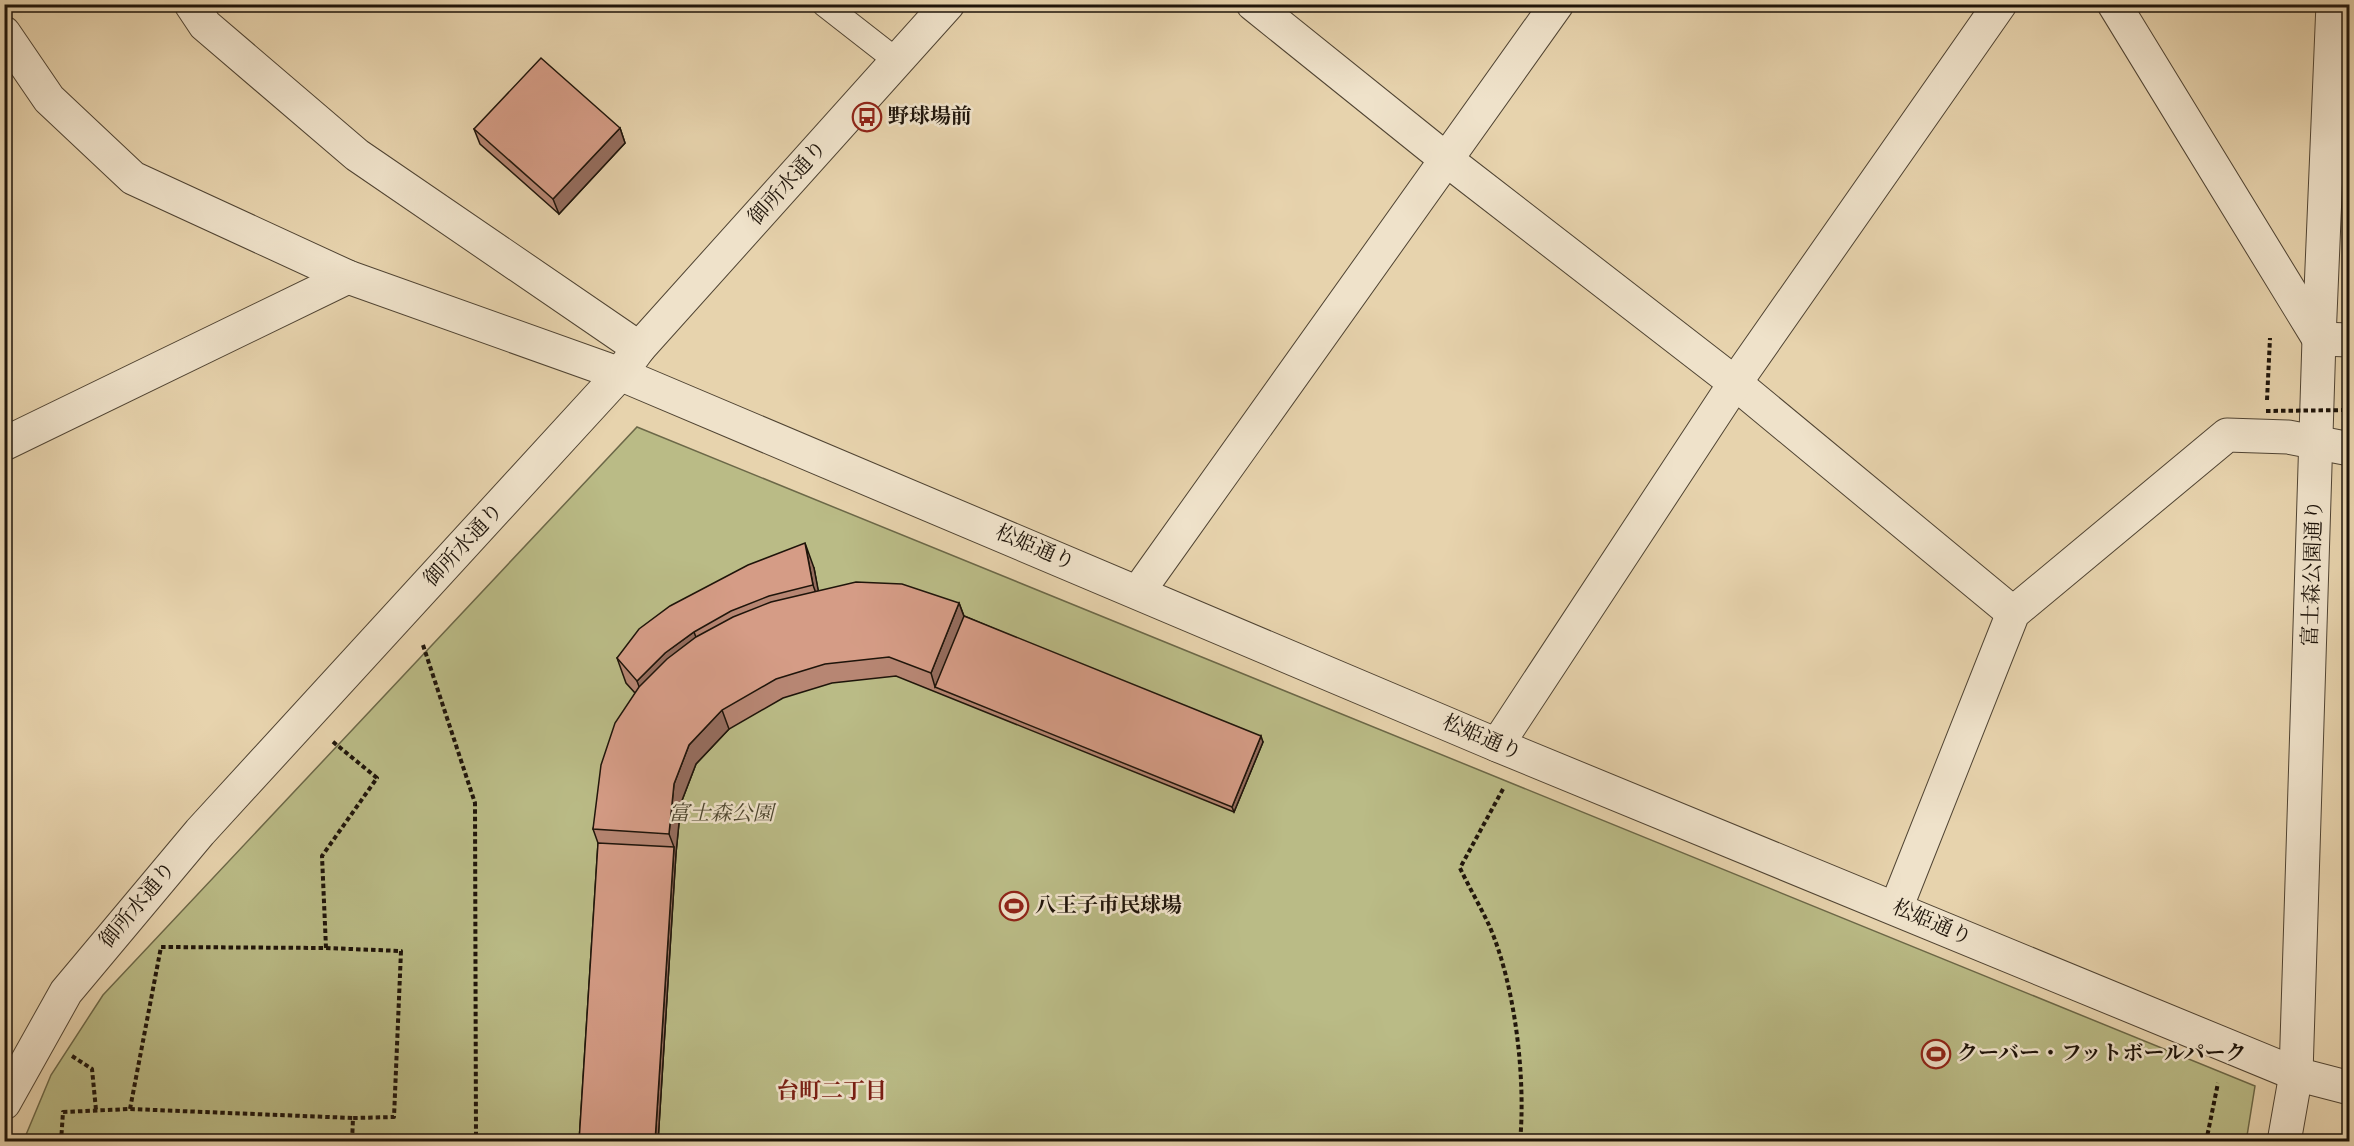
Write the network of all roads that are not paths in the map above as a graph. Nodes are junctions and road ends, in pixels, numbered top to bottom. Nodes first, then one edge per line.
1 (191, 4) edge
2 (824, 4) edge
3 (948, 4) edge
4 (1253, 4) edge
5 (1557, 4) edge
6 (2000, 4) edge
7 (2114, 4) edge
8 (2333, 4) edge
9 (4, 33) edge
10 (897, 62) junction
11 (1447, 160) junction
12 (348, 277) junction
13 (2334, 339) edge
14 (639, 348) junction
15 (620, 374) junction
16 (1735, 383) junction
17 (2317, 443) junction
18 (4, 444) edge
19 (2349, 449) edge
20 (1138, 592) junction
21 (2013, 613) junction
22 (1497, 745) junction
23 (1896, 908) junction
24 (2296, 1074) junction
25 (2349, 1088) edge
26 (4, 1103) edge
27 (2284, 1142) edge

1 - 14 street
2 - 10 lane
3 - 10 street, 御所水通り
4 - 11 street
5 - 11 street
6 - 16 street
7 - 13 street
8 - 13 street, 富士森公園通り
9 - 12 street, 松姫通り
10 - 14 street, 御所水通り
11 - 16 street
11 - 20 street
12 - 15 street, 松姫通り
12 - 18 street
13 - 17 street, 富士森公園通り
14 - 15 street, 御所水通り
15 - 20 street, 松姫通り
15 - 26 street, 御所水通り
16 - 21 street
16 - 22 street
17 - 19 street
17 - 21 street
17 - 24 street, 富士森公園通り
20 - 22 street, 松姫通り
21 - 23 street
22 - 23 street, 松姫通り
23 - 24 street, 松姫通り
24 - 25 street, 松姫通り
24 - 27 street, 富士森公園通り

